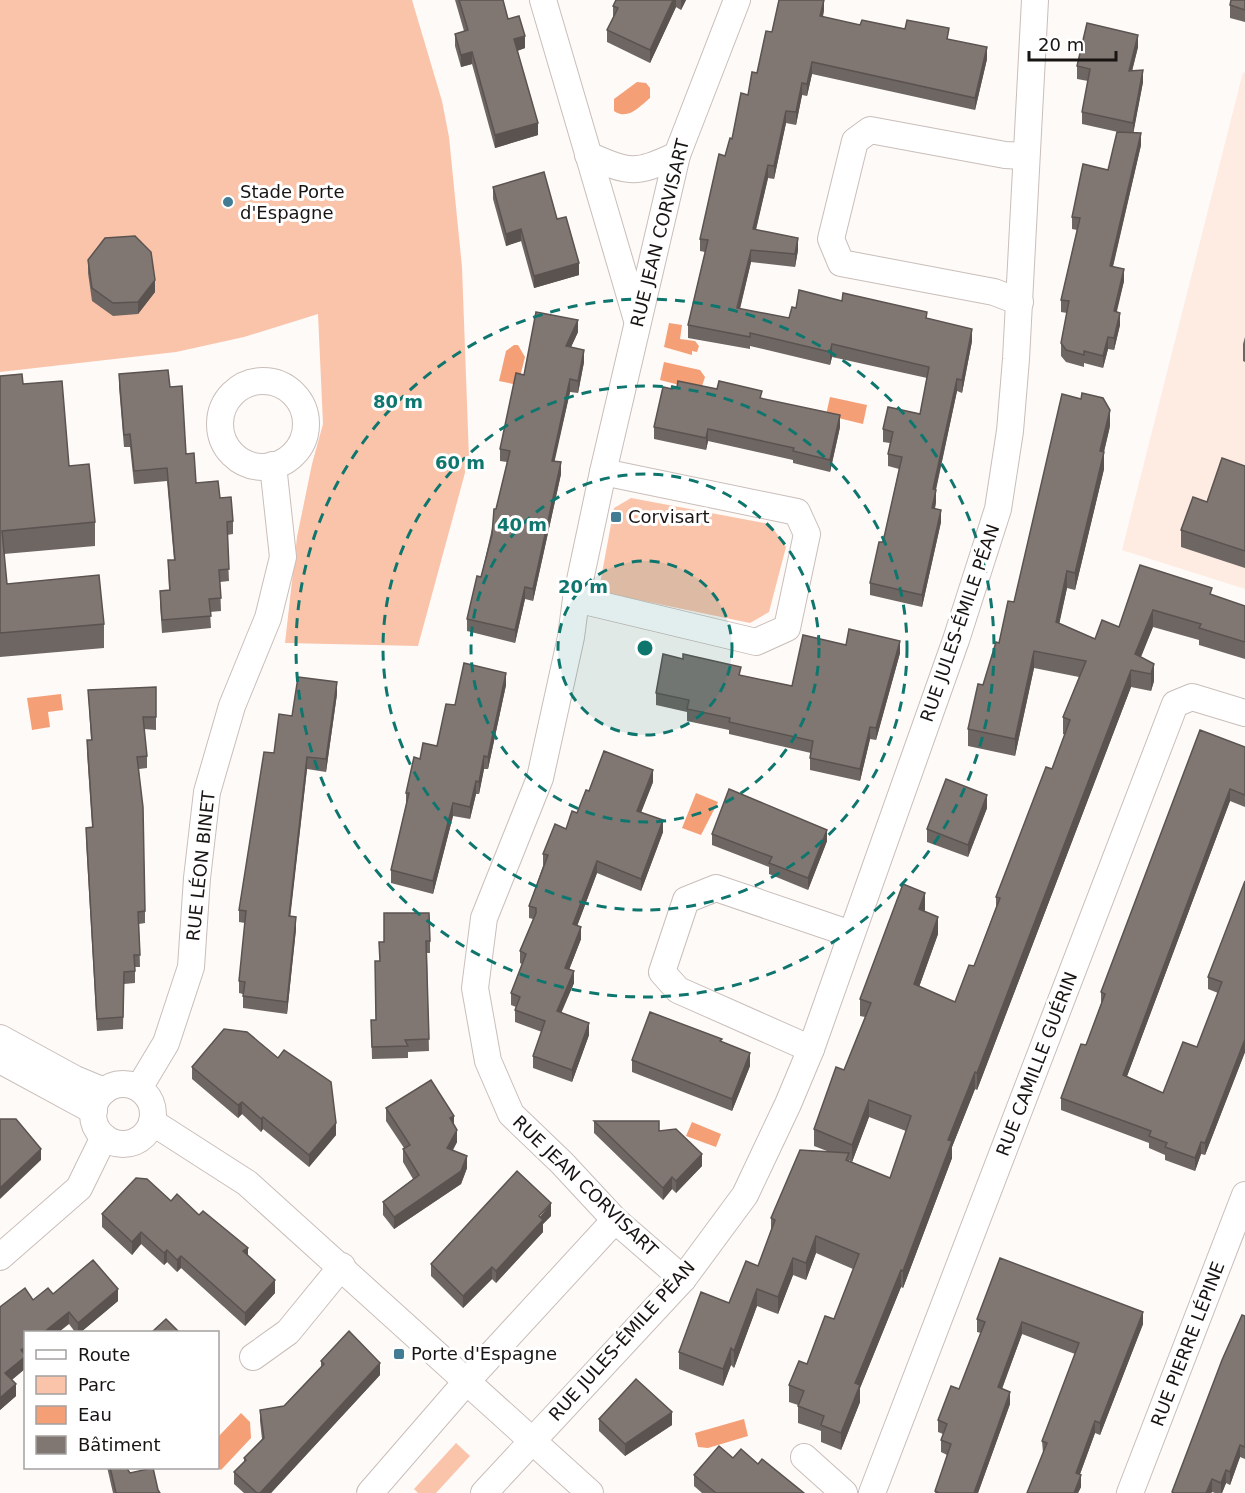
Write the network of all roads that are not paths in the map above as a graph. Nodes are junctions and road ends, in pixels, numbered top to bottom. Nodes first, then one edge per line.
1 (543, 0) edge
2 (738, 0) edge
3 (1035, 0) edge
4 (588, 155) junction
5 (677, 155) junction
6 (1026, 156) junction
7 (1020, 302) junction
8 (638, 323) junction
9 (273, 465) dead end
10 (603, 472) junction
11 (576, 599) junction
12 (1245, 713) edge
13 (851, 934) junction
14 (0, 1038) edge
15 (811, 1049) junction
16 (0, 1060) edge
17 (139, 1088) junction
18 (99, 1101) junction
19 (152, 1122) junction
20 (104, 1137) junction
21 (1245, 1195) edge
22 (615, 1220) junction
23 (1238, 1237) edge
24 (0, 1257) edge
25 (342, 1266) junction
26 (683, 1279) junction
27 (254, 1357) dead end
28 (467, 1381) junction
29 (531, 1442) junction
30 (804, 1457) dead end
31 (369, 1493) edge
32 (484, 1493) edge
33 (590, 1493) edge
34 (844, 1493) edge
35 (872, 1493) edge
36 (1130, 1493) edge

1 - 4 street
2 - 5 street, RUE JEAN CORVISART
3 - 6 street, RUE JULES-ÉMILE PÉAN
4 - 5 street
4 - 8 street
5 - 8 street, RUE JEAN CORVISART
6 - 7 street, RUE JULES-ÉMILE PÉAN
6 - 7 street
7 - 13 street, RUE JULES-ÉMILE PÉAN
8 - 10 street, RUE JEAN CORVISART
9 - 17 street, RUE LÉON BINET
10 - 11 street, RUE JEAN CORVISART
10 - 11 street
11 - 22 street, RUE JEAN CORVISART
12 - 35 street, RUE CAMILLE GUÉRIN
13 - 15 street, RUE JULES-ÉMILE PÉAN
13 - 15 street
14 - 18 street
15 - 26 street, RUE JULES-ÉMILE PÉAN
16 - 18 street
17 - 18 street
17 - 19 street
18 - 20 street
19 - 20 street
19 - 25 street
20 - 24 street
21 - 23 street, RUE PIERRE LÉPINE
22 - 26 street, RUE JEAN CORVISART
22 - 28 street
23 - 36 street, RUE PIERRE LÉPINE
25 - 27 street
25 - 28 street
26 - 29 street, RUE JULES-ÉMILE PÉAN
28 - 29 street
28 - 31 street
29 - 32 street, RUE JULES-ÉMILE PÉAN
29 - 33 street
30 - 34 street

